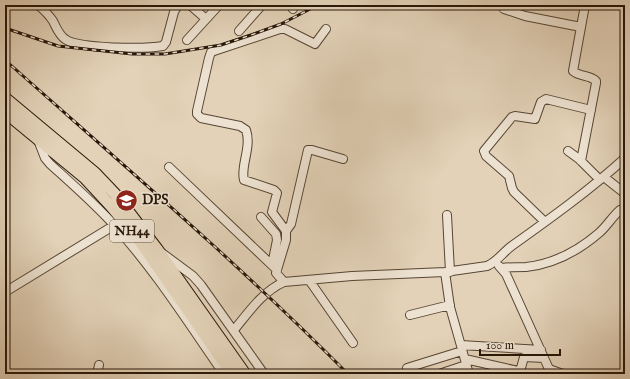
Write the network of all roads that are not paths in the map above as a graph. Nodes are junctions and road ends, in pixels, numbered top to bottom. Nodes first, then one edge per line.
1 (38, 5) edge
2 (178, 5) edge
3 (190, 5) edge
4 (219, 5) edge
5 (262, 5) edge
6 (585, 5) edge
7 (504, 9) dead end
8 (206, 19) junction
9 (581, 27) junction
10 (326, 29) dead end
11 (239, 31) dead end
12 (187, 40) dead end
13 (5, 98) edge
14 (591, 110) junction
15 (5, 112) edge
16 (568, 151) dead end
17 (343, 158) dead end
18 (625, 158) edge
19 (581, 161) junction
20 (169, 167) dead end
21 (602, 179) junction
22 (623, 192) dead end
23 (625, 211) edge
24 (447, 214) dead end
25 (261, 217) dead end
26 (545, 222) junction
27 (118, 223) junction
28 (286, 231) junction
29 (157, 249) junction
30 (493, 264) junction
31 (274, 268) junction
32 (502, 268) junction
33 (447, 272) junction
34 (309, 280) junction
35 (284, 282) junction
36 (5, 292) edge
37 (450, 305) junction
38 (410, 315) dead end
39 (234, 330) junction
40 (353, 343) dead end
41 (542, 354) junction
42 (463, 355) junction
43 (99, 365) dead end
44 (407, 368) dead end
45 (97, 374) edge
46 (224, 374) edge
47 (232, 374) edge
48 (245, 374) edge
49 (264, 374) edge
50 (439, 374) edge
51 (469, 374) edge
52 (562, 374) edge

1 - 2 street
3 - 8 street
4 - 8 street
5 - 11 street
6 - 9 street
7 - 9 street
8 - 12 street
9 - 14 street
10 - 28 street
13 - 29 highway, NH44
14 - 19 street
14 - 26 street
15 - 27 highway, NH44
16 - 19 street
17 - 28 street
18 - 21 street
19 - 21 street
20 - 31 street
21 - 22 street
21 - 26 street
23 - 32 street
24 - 33 street
25 - 31 street
26 - 30 street
27 - 36 street
27 - 46 street
27 - 47 highway, NH44
28 - 31 street
29 - 39 street
29 - 48 highway, NH44
30 - 32 street
30 - 33 street
31 - 35 street
32 - 41 street
33 - 34 street
33 - 37 street
34 - 35 street
34 - 40 street
35 - 39 street
37 - 38 street
37 - 42 street
39 - 49 street
41 - 42 street
41 - 42 street
41 - 52 street
42 - 44 street
42 - 50 street
42 - 51 street
43 - 45 street

